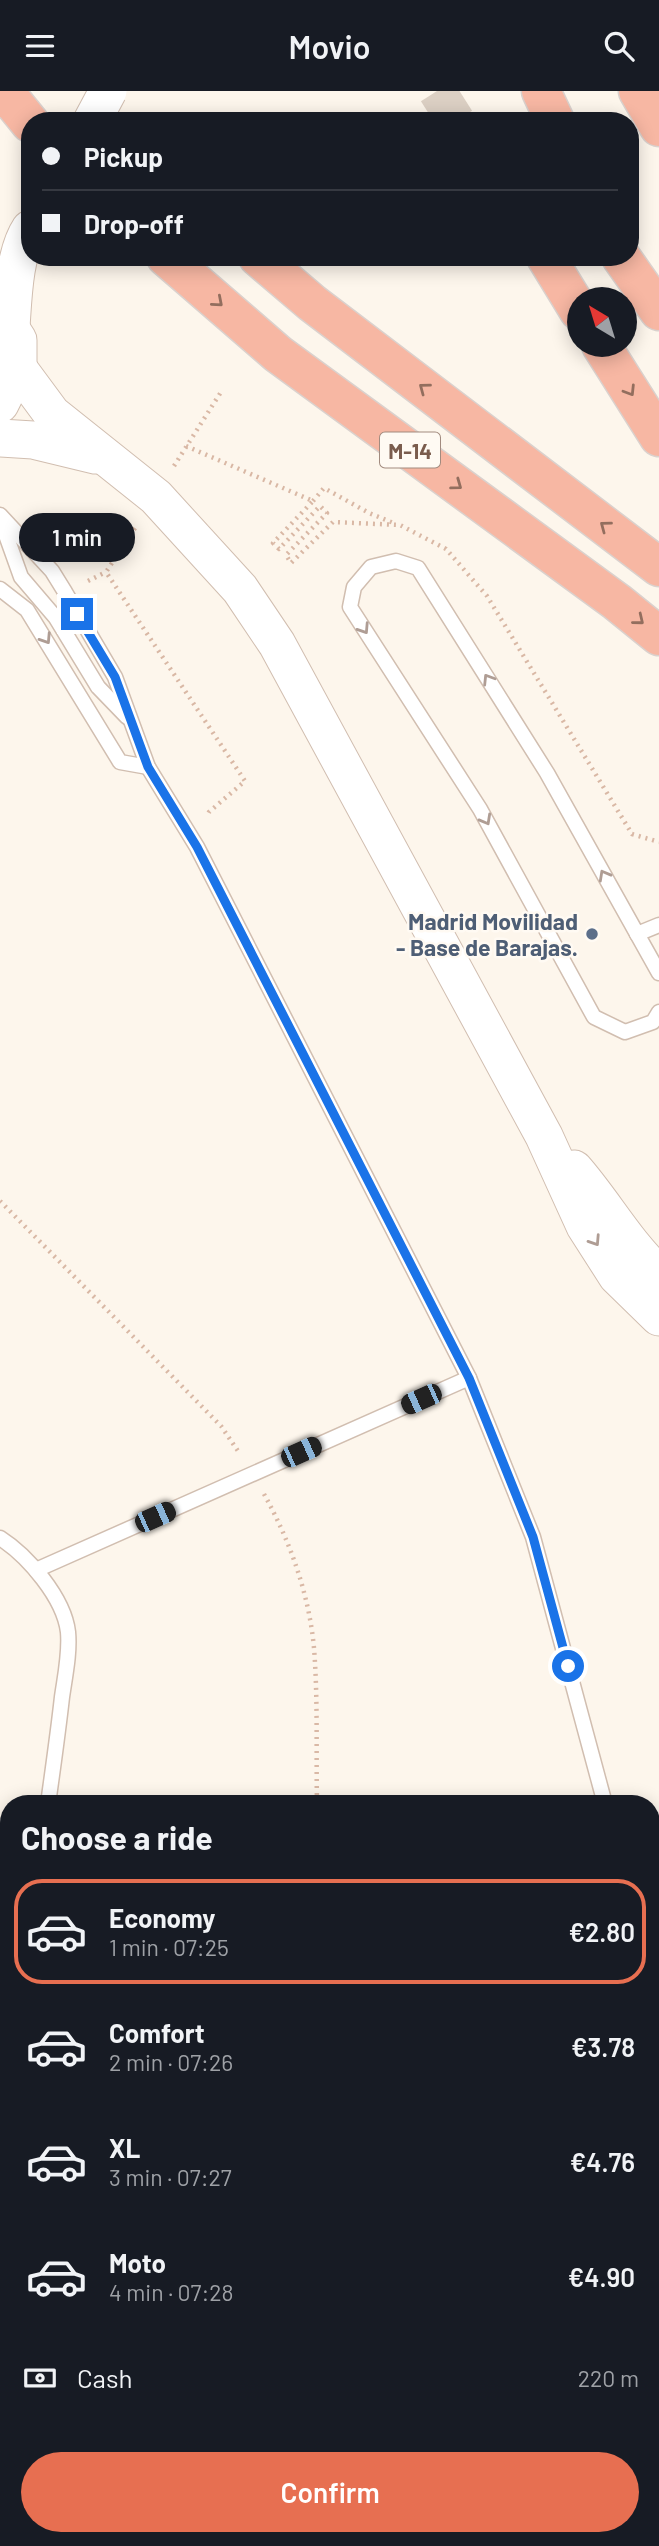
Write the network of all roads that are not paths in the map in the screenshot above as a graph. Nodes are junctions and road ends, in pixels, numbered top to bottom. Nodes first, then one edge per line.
1 (4, 91) edge
2 (81, 91) edge
3 (108, 91) edge
4 (541, 91) edge
5 (638, 91) edge
6 (21, 112) edge
7 (97, 112) edge
8 (102, 112) edge
9 (551, 112) edge
10 (659, 127) edge
11 (18, 240) edge
12 (176, 266) edge
13 (269, 266) edge
14 (552, 266) edge
15 (627, 266) edge
16 (567, 291) edge
17 (659, 311) edge
18 (6, 320) edge
19 (609, 357) edge
20 (18, 368) junction
21 (0, 404) edge
22 (659, 437) edge
23 (0, 438) edge
24 (107, 458) junction
25 (0, 516) edge
26 (659, 567) edge
27 (0, 589) edge
28 (659, 636) edge
29 (130, 720) junction
30 (148, 767) junction
31 (659, 925) edge
32 (637, 934) junction
33 (659, 973) edge
34 (659, 1012) edge
35 (544, 1136) junction
36 (659, 1274) edge
37 (659, 1317) edge
38 (469, 1378) junction
39 (0, 1538) edge
40 (36, 1570) junction
41 (49, 1795) edge
42 (603, 1795) edge

1 - 6 highway
2 - 8 highway
3 - 7 street, bridge
4 - 9 highway
5 - 10 highway
11 - 18 street
12 -> 28 highway, M-14
26 -> 13 highway, M-14
14 - 16 highway
15 - 17 highway
18 - 20 street
19 -> 22 highway
20 - 21 street
20 - 24 street
23 - 24 street
24 - 35 street
25 - 29 lane
25 - 29 lane
27 -> 30 lane
29 - 30 lane
30 - 38 lane
31 - 32 lane
32 - 33 lane
32 -> 34 lane
35 - 36 street
35 -> 37 street
38 - 40 lane
38 - 42 lane
39 - 40 lane
40 - 41 lane

